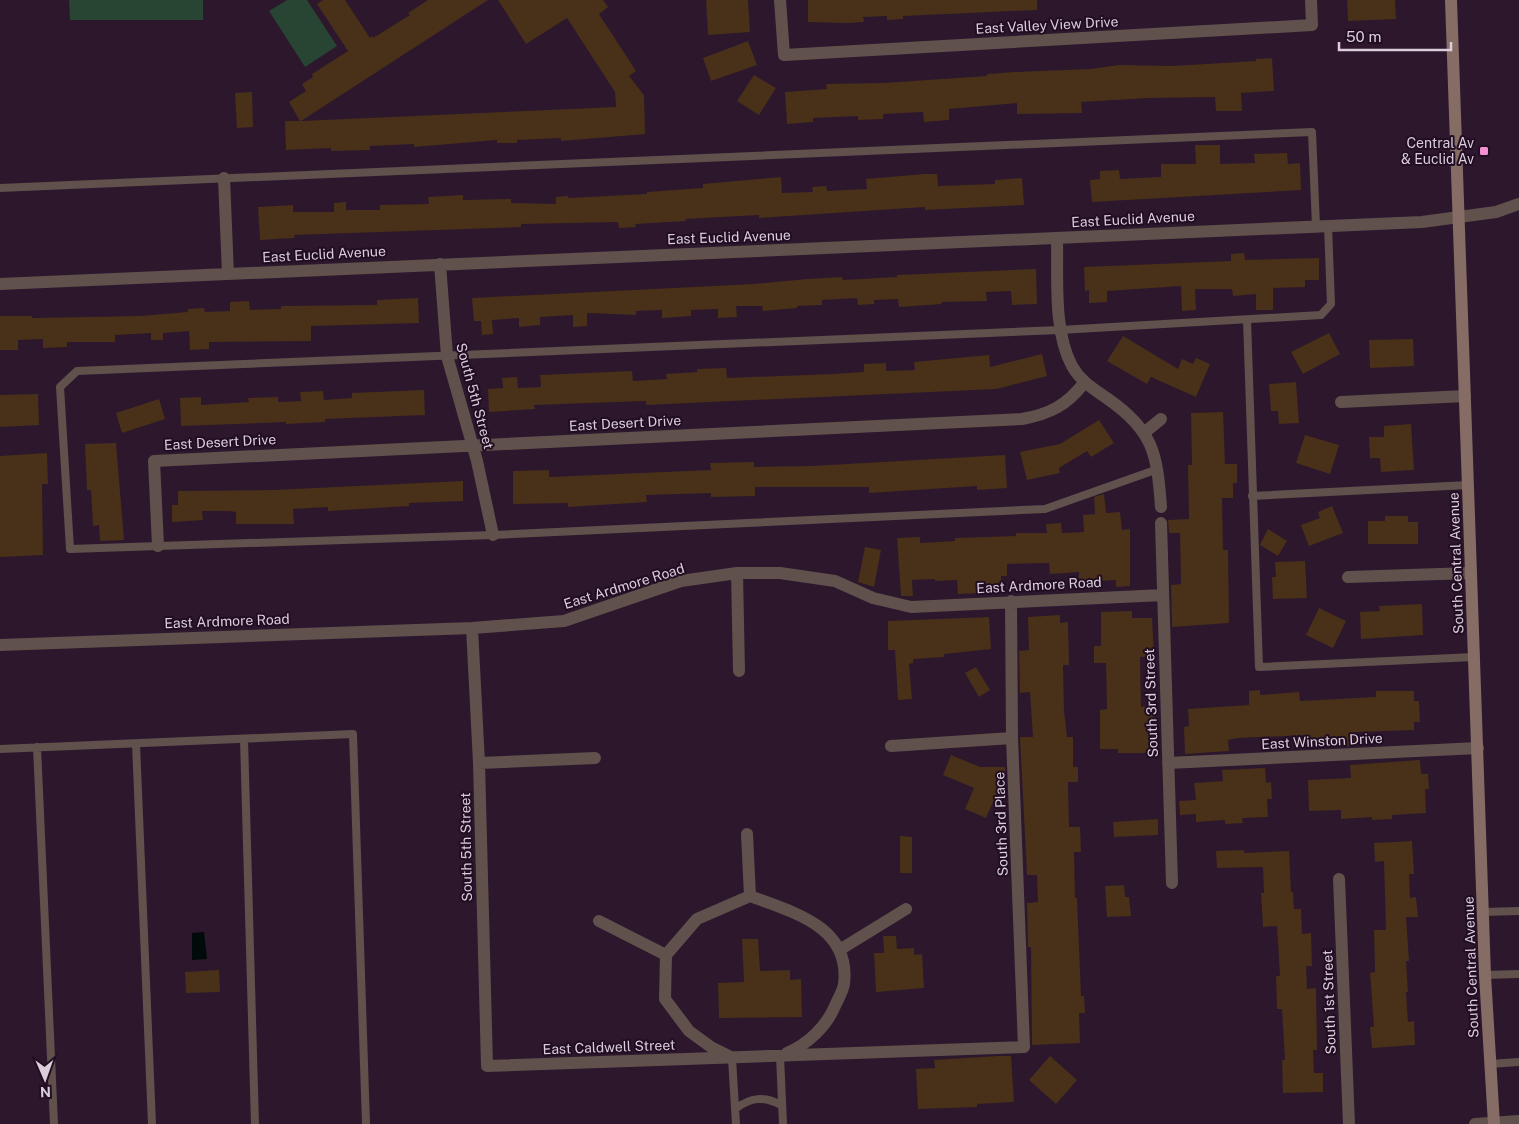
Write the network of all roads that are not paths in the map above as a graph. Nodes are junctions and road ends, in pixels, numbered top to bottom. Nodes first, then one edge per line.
1 (780, 0) edge
2 (1311, 0) edge
3 (1451, 0) edge
4 (224, 178) junction
5 (0, 188) edge
6 (1519, 204) edge
7 (1458, 217) junction
8 (1322, 226) junction
9 (1057, 238) junction
10 (440, 264) junction
11 (228, 274) junction
12 (0, 284) edge
13 (1247, 320) junction
14 (1060, 330) junction
15 (446, 356) junction
16 (1084, 383) junction
17 (1465, 396) junction
18 (1341, 402) dead end
19 (1161, 419) dead end
20 (1145, 432) junction
21 (472, 445) junction
22 (1158, 469) junction
23 (1468, 485) junction
24 (1252, 496) junction
25 (1161, 506) dead end
26 (1161, 523) dead end
27 (493, 535) junction
28 (158, 546) junction
29 (737, 573) junction
30 (1471, 573) junction
31 (1348, 577) dead end
32 (1163, 595) junction
33 (1011, 601) junction
34 (472, 628) junction
35 (0, 645) edge
36 (1474, 657) junction
37 (739, 671) dead end
38 (1012, 738) junction
39 (244, 739) junction
40 (136, 744) junction
41 (891, 746) dead end
42 (37, 747) junction
43 (1478, 748) junction
44 (0, 749) edge
45 (595, 758) dead end
46 (479, 763) junction
47 (1168, 763) junction
48 (746, 834) dead end
49 (1340, 878) dead end
50 (1172, 883) dead end
51 (750, 896) junction
52 (906, 909) dead end
53 (1519, 911) edge
54 (1483, 912) junction
55 (599, 921) dead end
56 (841, 948) junction
57 (666, 955) junction
58 (1519, 974) edge
59 (1485, 975) junction
60 (1024, 1047) joint
61 (780, 1056) junction
62 (732, 1058) junction
63 (1519, 1062) edge
64 (1490, 1064) junction
65 (487, 1066) joint
66 (781, 1105) junction
67 (735, 1108) junction
68 (1519, 1121) edge
69 (1494, 1123) edge
70 (54, 1124) edge
71 (152, 1124) edge
72 (256, 1124) edge
73 (366, 1124) edge
74 (736, 1124) edge
75 (783, 1124) edge
76 (1349, 1124) edge
77 (1475, 1124) edge

1 - 2 street, East Valley View Drive
3 - 7 main road, South Central Avenue
4 - 5 lane
4 - 8 lane
4 - 11 street
6 - 7 street, East Euclid Avenue
7 - 8 street, East Euclid Avenue
7 - 17 main road, South Central Avenue
8 - 9 street, East Euclid Avenue
8 - 13 lane
9 - 10 street, East Euclid Avenue
9 - 14 street
10 - 11 street, East Euclid Avenue
10 - 15 street, South 5th Street
11 - 12 street, East Euclid Avenue
13 - 14 lane
13 - 24 lane
14 - 15 lane
14 - 16 street
15 - 21 street, South 5th Street
15 - 28 lane
16 - 20 street
16 - 21 street, East Desert Drive
17 - 18 street
17 - 23 main road, South Central Avenue
19 - 20 street
20 - 22 street
21 - 27 street, South 5th Street
21 - 28 street, East Desert Drive
22 - 25 street
22 - 27 lane
23 - 24 lane
23 - 30 main road, South Central Avenue
24 - 36 lane
26 - 32 street, South 3rd Street
27 - 28 lane
29 - 33 street, East Ardmore Road
29 - 34 street, East Ardmore Road
29 - 37 street
30 - 31 street
30 - 36 main road, South Central Avenue
32 - 33 street, East Ardmore Road
32 - 47 street, South 3rd Street
33 - 38 street, South 3rd Place
34 - 35 street, East Ardmore Road
34 - 46 street, South 5th Street
36 - 43 main road, South Central Avenue
38 - 41 street
38 - 60 street, South 3rd Place
39 - 40 lane
39 - 72 lane
39 - 73 lane
40 - 42 lane
40 - 71 lane
42 - 44 lane
42 - 70 lane
43 - 47 street, East Winston Drive
43 - 54 main road, South Central Avenue
45 - 46 street
46 - 65 street, South 5th Street
47 - 50 street, South 3rd Street
48 - 51 street
49 - 76 street, South 1st Street
51 - 56 street
51 - 57 street
52 - 56 street
53 - 54 lane
54 - 59 main road, South Central Avenue
55 - 57 street
56 - 61 street, East Caldwell Street
57 - 62 street, East Caldwell Street
58 - 59 lane
59 - 64 main road, South Central Avenue
60 - 61 street, East Caldwell Street
61 - 62 street, East Caldwell Street
61 - 66 lane
62 - 65 street, East Caldwell Street
62 - 67 lane
63 - 64 lane
64 - 69 main road, South Central Avenue
66 - 67 lane
66 - 75 lane
67 - 74 lane
68 - 69 street
69 - 77 street

